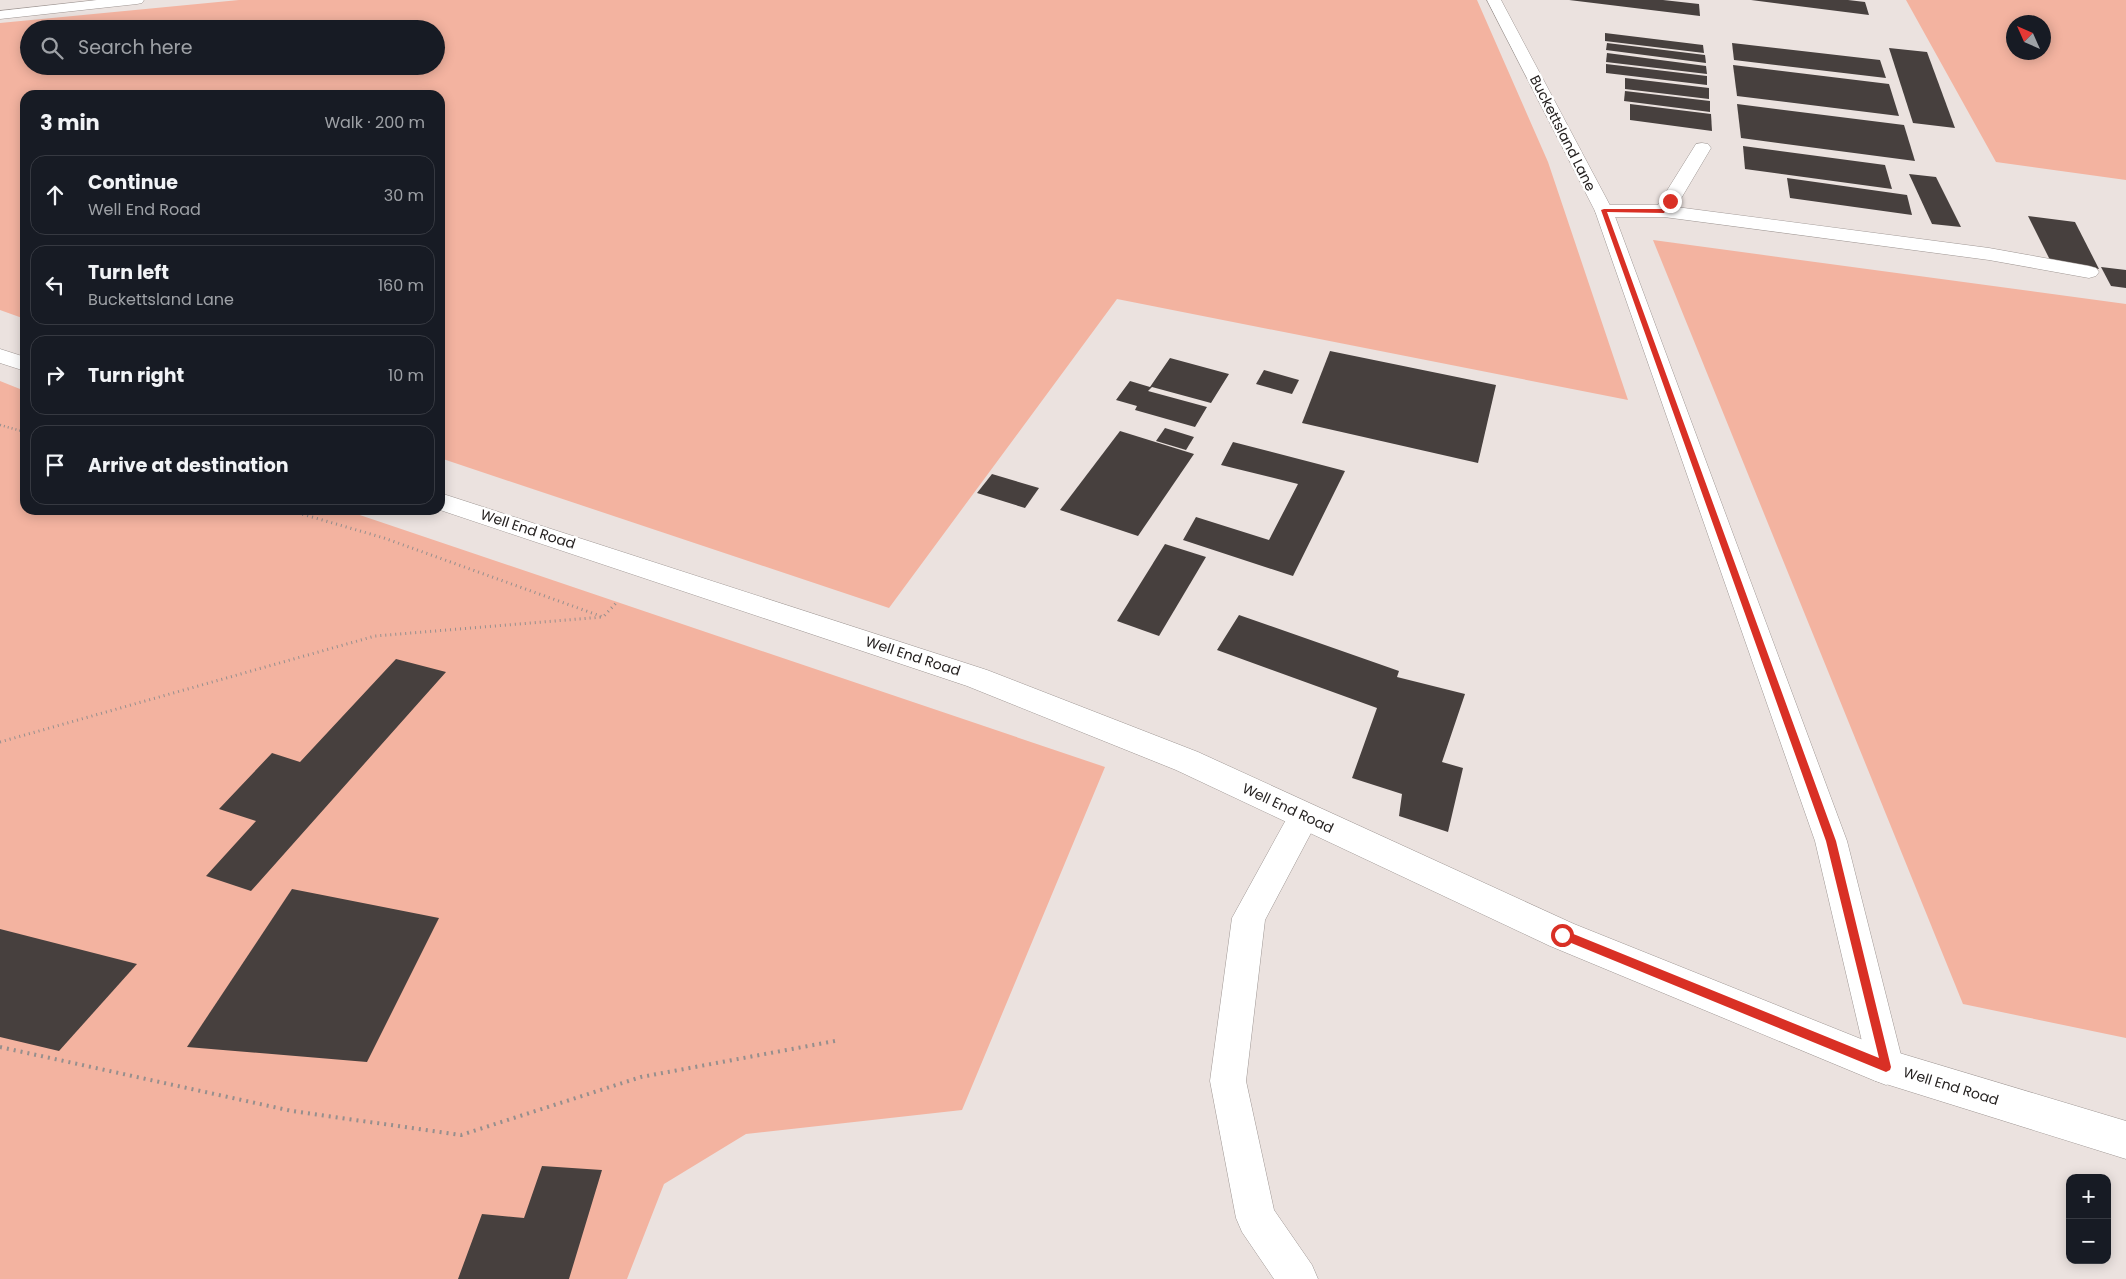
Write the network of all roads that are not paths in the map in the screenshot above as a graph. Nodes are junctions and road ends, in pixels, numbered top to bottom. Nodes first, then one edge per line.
1 (137, 0) edge
2 (1494, 0) edge
3 (0, 14) edge
4 (1702, 148) dead end
5 (1604, 210) junction
6 (1664, 211) junction
7 (2088, 272) dead end
8 (0, 356) edge
9 (20, 362) edge
10 (445, 503) edge
11 (1304, 816) junction
12 (1886, 1067) junction
13 (2126, 1140) edge
14 (1298, 1279) edge

1 - 3 street
2 - 5 street, Buckettsland Lane
4 - 6 street
5 - 6 street
5 - 12 street, Buckettsland Lane
6 - 7 street
8 - 9 street
10 - 11 street, Well End Road
11 - 12 street, Well End Road
11 - 14 street
12 - 13 street, Well End Road

